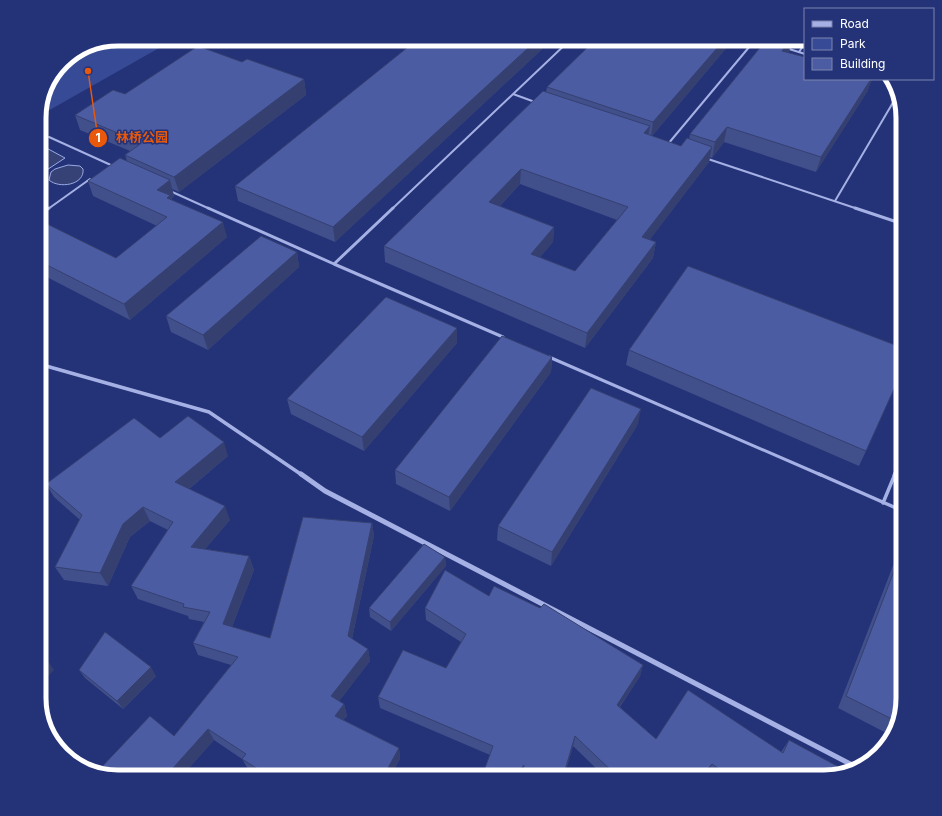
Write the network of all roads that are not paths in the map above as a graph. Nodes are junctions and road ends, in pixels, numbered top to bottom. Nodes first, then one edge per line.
1 (564, 46) edge
2 (748, 46) edge
3 (803, 46) edge
4 (784, 48) edge
5 (799, 52) junction
6 (804, 54) edge
7 (513, 94) junction
8 (894, 101) edge
9 (542, 104) edge
10 (48, 137) dead end
11 (675, 148) edge
12 (704, 158) edge
13 (111, 165) junction
14 (118, 168) edge
15 (104, 169) edge
16 (91, 178) edge
17 (168, 190) edge
18 (835, 201) junction
19 (46, 210) edge
20 (896, 222) edge
21 (334, 264) junction
22 (510, 340) edge
23 (546, 356) edge
24 (46, 366) edge
25 (896, 471) edge
26 (883, 502) junction
27 (896, 508) edge
28 (851, 765) edge

1 - 7 lane
2 - 11 lane
3 - 5 lane
4 - 5 lane
5 - 6 lane
7 - 9 lane
7 - 21 lane
8 - 18 lane
10 - 13 lane
12 - 18 lane
13 - 14 lane
13 - 15 lane
16 - 19 lane
17 - 21 lane
18 - 20 lane
21 - 22 lane
23 - 26 lane
24 - 28 street
25 - 26 lane
26 - 27 lane

